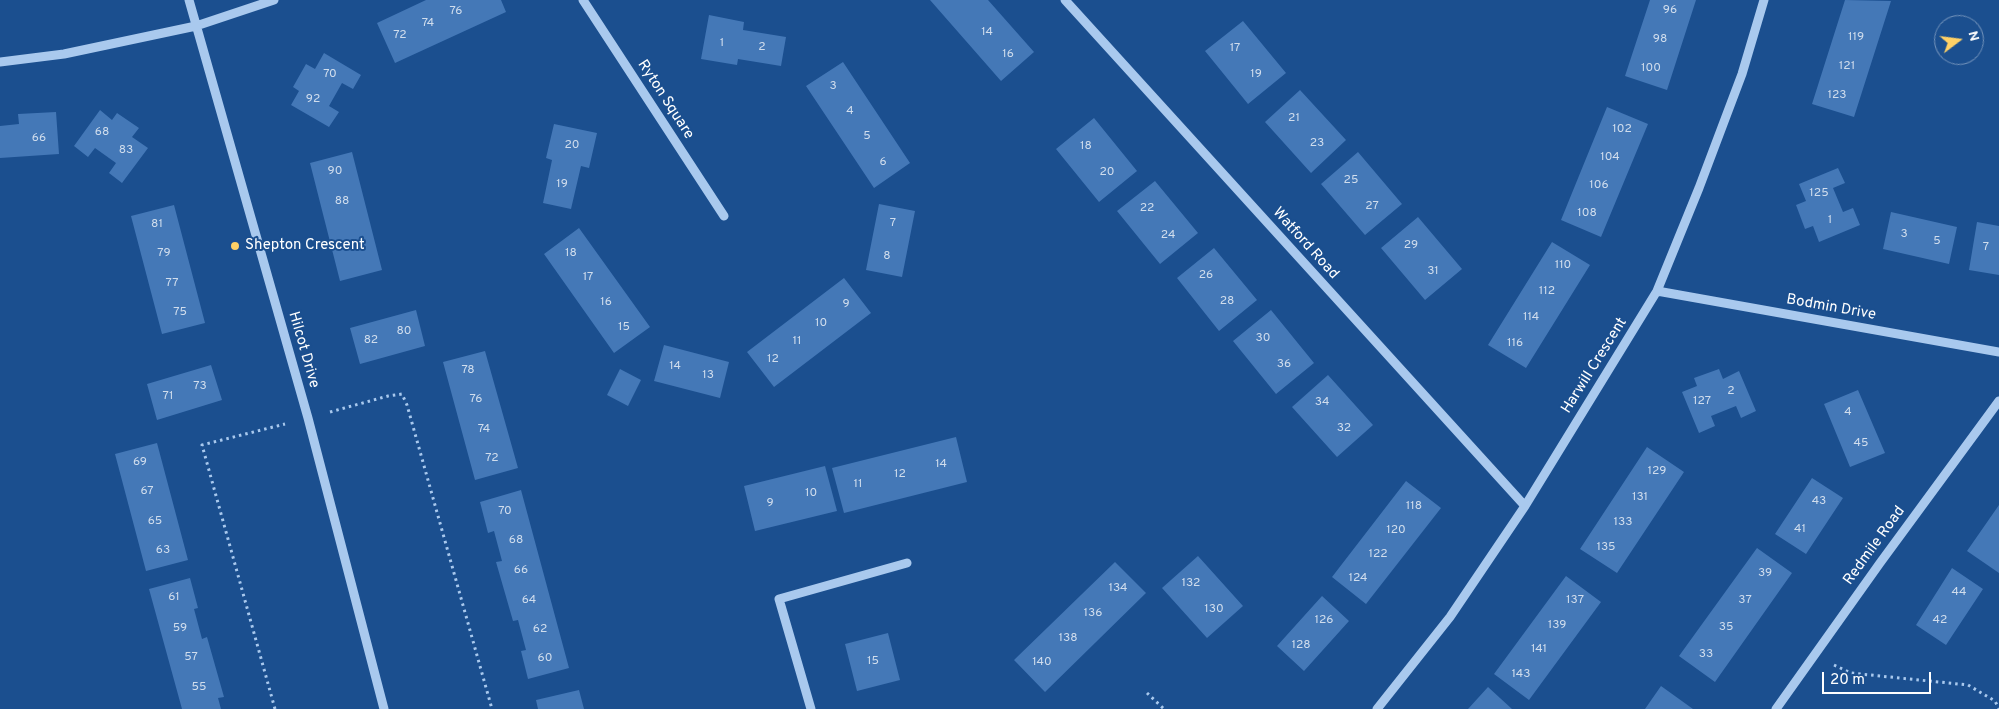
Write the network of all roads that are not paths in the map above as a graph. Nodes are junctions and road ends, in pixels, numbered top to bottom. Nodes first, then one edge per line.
1 (189, 0) edge
2 (274, 0) edge
3 (583, 0) edge
4 (1065, 0) edge
5 (1764, 0) edge
6 (196, 26) junction
7 (0, 62) edge
8 (724, 216) dead end
9 (1657, 291) junction
10 (1999, 352) edge
11 (1999, 401) edge
12 (1525, 506) junction
13 (908, 563) dead end
14 (384, 709) edge
15 (811, 709) edge
16 (1377, 709) edge
17 (1776, 709) edge

1 - 6 street, Hilcot Drive
2 - 6 street
3 - 8 street, Ryton Square
4 - 12 street, Watford Road
5 - 9 street, Harwill Crescent
6 - 7 street
6 - 14 street, Hilcot Drive
9 - 10 street, Bodmin Drive
9 - 12 street, Harwill Crescent
11 - 17 street, Redmile Road
12 - 16 street, Harwill Crescent
13 - 15 street

